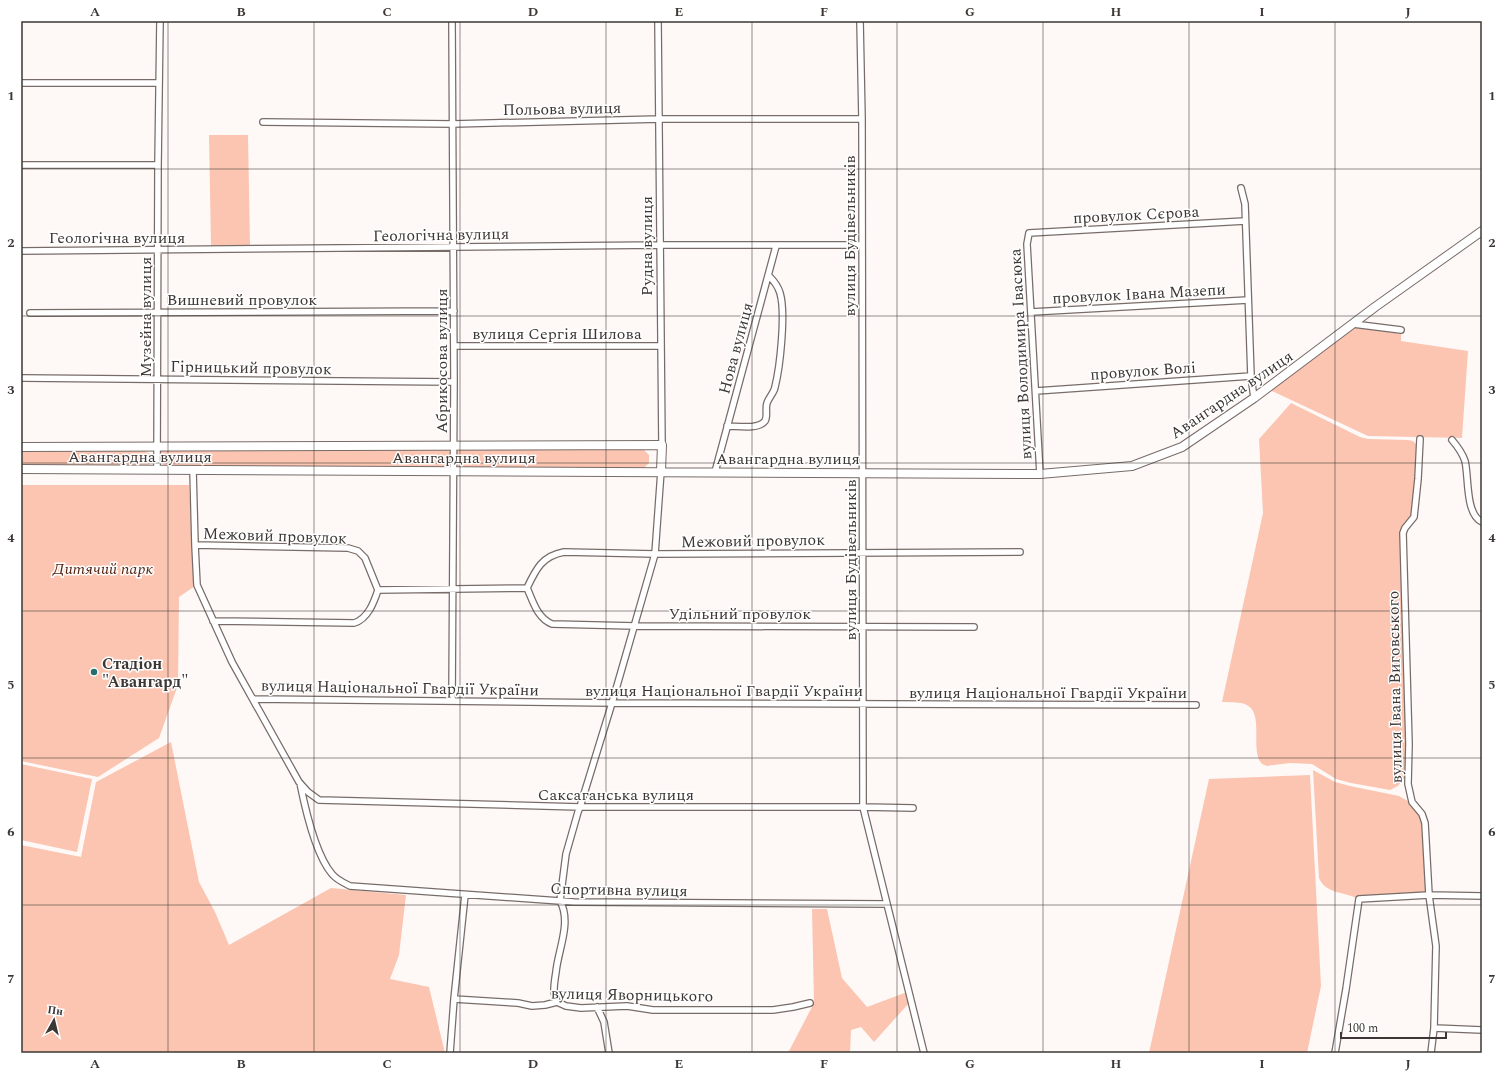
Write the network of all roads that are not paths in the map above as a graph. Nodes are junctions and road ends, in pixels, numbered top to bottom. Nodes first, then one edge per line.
1 (160, 21) edge
2 (452, 21) edge
3 (658, 21) edge
4 (860, 21) edge
5 (22, 83) edge
6 (159, 83) junction
7 (862, 118) junction
8 (660, 119) junction
9 (263, 122) dead end
10 (453, 124) junction
11 (21, 165) edge
12 (158, 165) junction
13 (1241, 188) dead end
14 (1245, 222) junction
15 (1482, 231) edge
16 (1029, 233) joint
17 (661, 245) junction
18 (862, 245) junction
19 (776, 246) junction
20 (454, 247) junction
21 (21, 250) edge
22 (158, 250) junction
23 (768, 276) junction
24 (1248, 300) junction
25 (454, 311) junction
26 (30, 312) dead end
27 (1031, 312) junction
28 (158, 313) junction
29 (1353, 324) junction
30 (1401, 330) dead end
31 (454, 346) junction
32 (661, 346) junction
33 (1251, 376) junction
34 (23, 378) dead end
35 (158, 380) junction
36 (454, 382) junction
37 (1036, 391) junction
38 (1254, 398) junction
39 (727, 426) junction
40 (1420, 439) dead end
41 (1452, 440) dead end
42 (454, 446) junction
43 (662, 446) junction
44 (21, 447) edge
45 (157, 447) junction
46 (21, 469) edge
47 (157, 469) junction
48 (193, 470) junction
49 (453, 471) junction
50 (661, 471) junction
51 (716, 472) junction
52 (862, 473) junction
53 (1040, 474) junction
54 (1482, 522) edge
55 (194, 545) junction
56 (862, 552) junction
57 (1020, 552) dead end
58 (655, 554) junction
59 (452, 588) junction
60 (528, 588) junction
61 (378, 590) junction
62 (213, 621) junction
63 (635, 626) junction
64 (863, 627) junction
65 (974, 627) dead end
66 (253, 698) junction
67 (452, 701) junction
68 (612, 703) junction
69 (862, 704) junction
70 (1196, 705) dead end
71 (299, 782) junction
72 (580, 807) junction
73 (863, 807) junction
74 (913, 808) dead end
75 (465, 895) junction
76 (1430, 895) junction
77 (1482, 896) edge
78 (560, 901) junction
79 (888, 904) junction
80 (454, 999) junction
81 (557, 1002) junction
82 (810, 1003) dead end
83 (597, 1007) junction
84 (1434, 1028) junction
85 (1482, 1030) edge
86 (450, 1053) edge
87 (609, 1053) edge
88 (924, 1053) edge
89 (1335, 1053) edge
90 (1432, 1053) edge

1 - 6 street, Музейна вулиця
2 - 10 street, Абрикосова вулиця
3 - 8 street, Рудна вулиця
4 - 7 street, вулиця Будівельників
5 - 6 street
6 - 12 street, Музейна вулиця
7 - 8 street, Польова вулиця
7 - 18 street, вулиця Будівельників
8 - 10 street, Польова вулиця
8 - 17 street, Рудна вулиця
9 - 10 street, Польова вулиця
10 - 20 street, Абрикосова вулиця
11 - 12 street
12 - 22 street, Музейна вулиця
13 - 14 street
14 - 16 street, провулок Сєрова
14 - 24 street
15 - 29 street, Авангардна вулиця
16 - 27 street, вулиця Володимира Івасюка
17 - 19 street, Геологічна вулиця
17 - 20 street, Геологічна вулиця
17 - 32 street, Рудна вулиця
18 - 19 street, Геологічна вулиця
18 - 52 street, вулиця Будівельників
19 - 23 street, Нова вулиця
20 - 22 street, Геологічна вулиця
20 - 25 street, Абрикосова вулиця
21 - 22 street, Геологічна вулиця
22 - 28 street, Музейна вулиця
23 - 39 street, Нова вулиця
23 - 39 street
24 - 27 street, провулок Івана Мазепи
24 - 33 street
25 - 28 street, Вишневий провулок
25 - 31 street, Абрикосова вулиця
26 - 28 street, Вишневий провулок
27 - 37 street, вулиця Володимира Івасюка
28 - 35 street, Музейна вулиця
29 - 30 street
29 - 38 street, Авангардна вулиця
31 - 32 street, вулиця Сергія Шилова
31 - 36 street, Абрикосова вулиця
32 - 43 street, Рудна вулиця
33 - 37 street, провулок Волі
33 - 38 street
34 - 35 street, Гірницький провулок
35 - 36 street, Гірницький провулок
35 - 45 street, Музейна вулиця
36 - 42 street, Абрикосова вулиця
37 - 53 street, вулиця Володимира Івасюка
38 - 53 street, Авангардна вулиця
39 - 51 street, Нова вулиця
40 - 76 street, вулиця Івана Виговського
41 - 54 street
42 - 43 street, Авангардна вулиця
42 - 45 street, Авангардна вулиця
42 - 49 street, Абрикосова вулиця
43 - 50 street, Рудна вулиця
44 - 45 street, Авангардна вулиця
45 - 47 street, Музейна вулиця
46 - 47 street, Авангардна вулиця
47 - 48 street, Авангардна вулиця
48 - 49 street, Авангардна вулиця
48 - 55 street
49 - 50 street, Авангардна вулиця
49 - 59 street, Абрикосова вулиця
50 - 51 street, Авангардна вулиця
50 - 58 street
51 - 52 street, Авангардна вулиця
52 - 53 street, Авангардна вулиця
52 - 56 street, вулиця Будівельників
55 - 61 street, Межовий провулок
55 - 62 street
56 - 57 street, Межовий провулок
56 - 58 street, Межовий провулок
56 - 64 street, вулиця Будівельників
58 - 60 street, Межовий провулок
58 - 63 street
59 - 60 street
59 - 61 street
59 - 67 street, Абрикосова вулиця
60 - 63 street, Удільний провулок
61 - 62 street
62 - 66 street
63 - 64 street, Удільний провулок
63 - 68 street
64 - 65 street, Удільний провулок
64 - 69 street, вулиця Будівельників
66 - 67 street, вулиця Національної Гвардії України
66 - 71 street
67 - 68 street, вулиця Національної Гвардії України
68 - 69 street, вулиця Національної Гвардії України
68 - 72 street
69 - 70 street, вулиця Національної Гвардії України
69 - 73 street, вулиця Будівельників
71 - 72 street, Саксаганська вулиця
71 - 75 street, Спортивна вулиця
72 - 73 street, Саксаганська вулиця
72 - 78 street
73 - 74 street, Саксаганська вулиця
73 - 79 street, вулиця Будівельників
75 - 78 street, Спортивна вулиця
75 - 80 street
76 - 77 street
76 - 84 street, вулиця Івана Виговського
76 - 89 street
78 - 79 street, Спортивна вулиця
78 - 81 street
79 - 88 street, вулиця Будівельників
80 - 81 street, вулиця Яворницького
80 - 86 street
81 - 83 street, вулиця Яворницького
82 - 83 street, вулиця Яворницького
83 - 87 street
84 - 85 street
84 - 90 street, вулиця Івана Виговського

